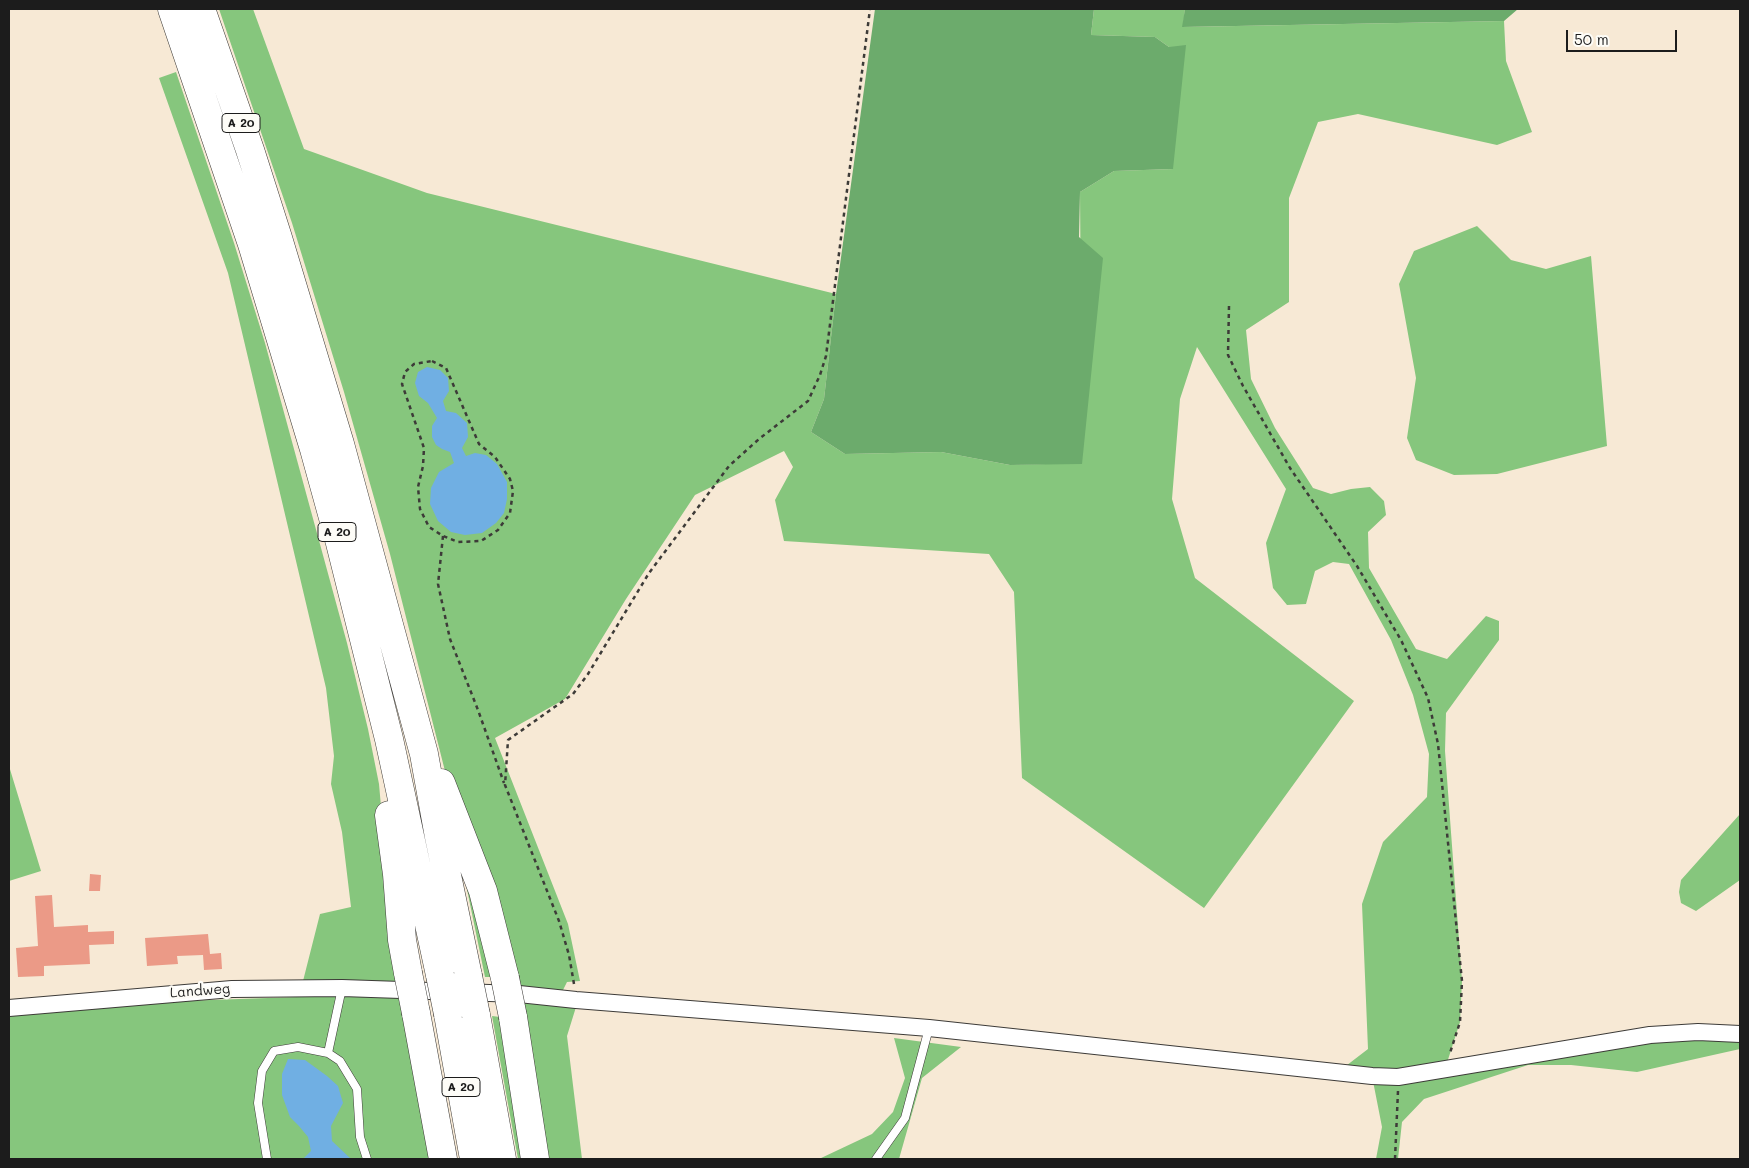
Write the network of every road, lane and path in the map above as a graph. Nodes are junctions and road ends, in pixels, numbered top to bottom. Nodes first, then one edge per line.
1 (172, 9) edge
2 (201, 9) edge
3 (870, 9) edge
4 (1229, 306) dead end
5 (443, 536) junction
6 (389, 739) junction
7 (424, 754) junction
8 (505, 785) junction
9 (400, 982) junction
10 (342, 988) junction
11 (576, 1000) junction
12 (9, 1008) edge
13 (929, 1028) junction
14 (1740, 1034) edge
15 (328, 1053) junction
16 (1445, 1069) junction
17 (1398, 1076) junction
18 (267, 1159) edge
19 (366, 1159) edge
20 (443, 1159) edge
21 (474, 1159) edge
22 (502, 1159) edge
23 (535, 1159) edge
24 (876, 1159) edge
25 (1395, 1159) edge

1 - 6 highway, A 20
2 - 7 highway, A 20
3 - 8 path
4 - 16 path
5 - 5 path
5 - 8 path
6 - 9 highway
6 - 21 highway, A 20, bridge
7 - 22 highway, A 20, bridge
7 - 23 highway, bridge
8 - 11 path
9 - 10 street, Landweg
9 - 11 street, Landweg
9 - 20 highway, bridge
10 - 12 street, Landweg
10 - 15 lane
11 - 13 street, Landweg
13 - 17 street, Landweg
13 - 24 lane
14 - 16 street, Landweg
15 - 18 lane
15 - 19 lane
16 - 17 street, Landweg
17 - 25 path

